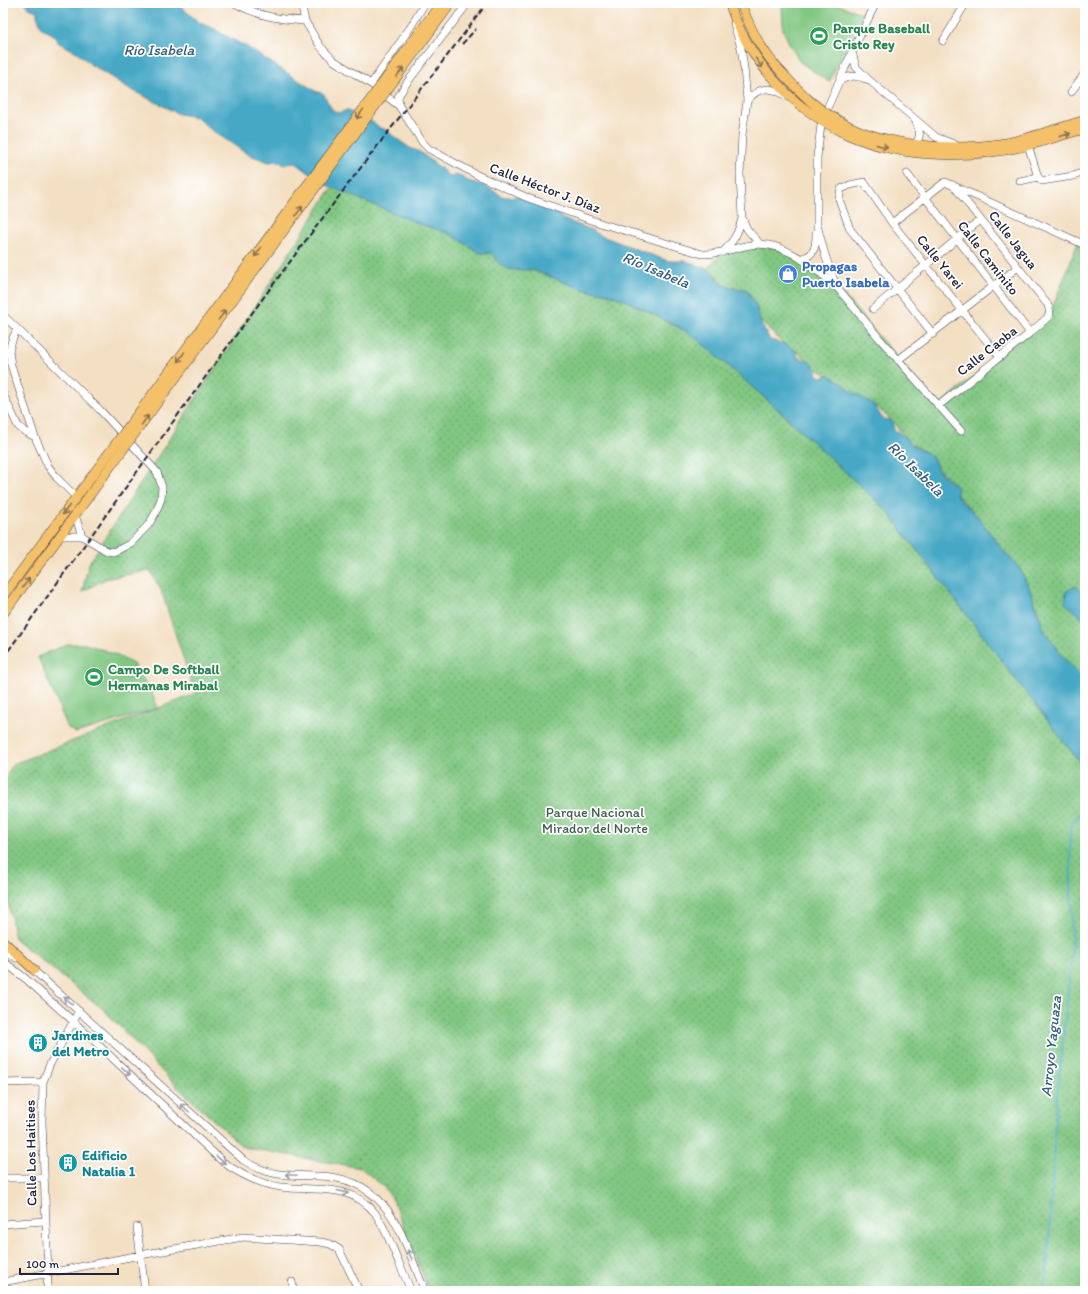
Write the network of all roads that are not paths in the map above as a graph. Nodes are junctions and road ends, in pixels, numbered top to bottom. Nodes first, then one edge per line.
1 (234, 3) edge
2 (301, 3) edge
3 (425, 3) edge
4 (441, 3) edge
5 (451, 3) edge
6 (468, 3) edge
7 (729, 3) edge
8 (741, 3) edge
9 (876, 3) edge
10 (966, 3) edge
11 (305, 21) junction
12 (943, 41) dead end
13 (852, 52) junction
14 (1085, 73) edge
15 (869, 80) junction
16 (840, 81) junction
17 (371, 84) junction
18 (1072, 92) dead end
19 (747, 101) junction
20 (798, 103) junction
21 (399, 106) junction
22 (914, 118) junction
23 (1085, 120) edge
24 (840, 126) junction
25 (1085, 129) edge
26 (914, 144) junction
27 (960, 146) junction
28 (1028, 146) junction
29 (1085, 172) edge
30 (907, 174) dead end
31 (1038, 177) junction
32 (1020, 181) dead end
33 (949, 184) junction
34 (926, 198) junction
35 (742, 218) junction
36 (980, 220) junction
37 (892, 223) junction
38 (817, 225) junction
39 (957, 238) junction
40 (759, 243) junction
41 (1085, 245) edge
42 (723, 252) junction
43 (802, 258) junction
44 (925, 264) junction
45 (1018, 267) junction
46 (836, 286) junction
47 (993, 286) junction
48 (897, 288) junction
49 (873, 309) dead end
50 (962, 311) junction
51 (1050, 314) joint
52 (3, 315) edge
53 (17, 329) junction
54 (1030, 333) junction
55 (933, 334) junction
56 (999, 356) junction
57 (898, 360) junction
58 (3, 394) edge
59 (938, 406) junction
60 (961, 431) dead end
61 (35, 437) junction
62 (110, 460) junction
63 (76, 497) junction
64 (75, 515) junction
65 (60, 536) junction
66 (82, 536) junction
67 (3, 596) edge
68 (3, 614) edge
69 (3, 941) edge
70 (3, 949) edge
71 (3, 961) edge
72 (34, 970) junction
73 (79, 1011) junction
74 (74, 1022) junction
75 (43, 1082) junction
76 (3, 1083) edge
77 (308, 1176) junction
78 (3, 1178) edge
79 (44, 1178) junction
80 (309, 1190) junction
81 (45, 1221) junction
82 (3, 1224) edge
83 (137, 1227) dead end
84 (140, 1255) junction
85 (48, 1274) junction
86 (3, 1282) edge
87 (292, 1282) dead end
88 (47, 1291) edge
89 (145, 1291) edge
90 (294, 1291) edge
91 (359, 1291) edge
92 (411, 1291) edge
93 (425, 1291) edge

1 - 11 street
2 - 11 street, Calle Héctor J. Díaz
3 - 17 street
4 -> 62 main road, bridge
62 -> 5 main road, bridge
6 - 21 street
7 - 19 street
7 -> 20 main road
8 - 24 main road, bridge
9 - 13 street
10 - 12 street
11 - 17 street, Calle Héctor J. Díaz
13 - 15 street
13 - 16 street
14 - 18 street
15 - 16 street
15 - 22 street
16 - 38 street
17 - 21 street, Calle Héctor J. Díaz
19 - 20 street
19 - 35 street
20 - 24 main road, bridge
21 - 42 street, Calle Héctor J. Díaz
22 - 26 street
22 - 27 street
23 - 27 main road
24 - 26 main road
24 -> 28 main road
28 -> 25 main road
26 - 27 main road
28 - 31 street
29 - 31 street
30 - 34 street, Calle Caminito
31 - 32 street
33 - 34 street
33 - 36 street, Calle Jagua
33 - 41 street
34 - 37 street
34 - 39 street, Calle Caminito
35 - 40 street
35 - 42 street
36 - 39 street
36 - 45 street, Calle Jagua
37 - 44 street, Calle Yarei
37 - 48 street, Calle Yarei
38 - 43 street
38 - 46 street
39 - 44 street
39 - 47 street, Calle Caminito
40 - 42 street, Calle Héctor J. Díaz
40 - 43 street, Calle Héctor J. Díaz
43 - 46 street, Calle Héctor J. Díaz
44 - 48 street
44 - 50 street, Calle Yarei
45 - 47 street
45 - 51 street, Calle Jagua
46 - 57 street
47 - 50 street
47 - 54 street, Calle Caminito
48 - 49 street
48 - 55 street
50 - 55 street
50 - 56 street, Calle Yarei
51 - 54 street, Calle Caoba
52 - 53 street
53 - 61 street
53 - 66 street
54 - 56 street, Calle Caoba
55 - 57 street
56 - 59 street, Calle Caoba
57 - 59 street
58 - 61 street
59 - 60 street
61 - 63 street
62 - 63 main road
62 - 64 main road
63 -> 67 main road
64 - 65 main road
64 - 66 street
65 - 66 street
68 -> 65 main road
69 - 72 main road
70 - 72 street
71 - 74 street
73 -> 72 street
73 - 74 street, Calle Los Haitises
77 -> 73 street
74 - 75 street, Calle Los Haitises
74 -> 80 street
75 - 76 street
75 - 79 street, Calle Los Haitises
77 - 80 street
93 -> 77 street
78 - 79 street
79 - 81 street, Calle Los Haitises
80 -> 92 street
81 - 82 street
81 - 85 street, Calle Los Haitises
83 - 84 street
84 - 85 street
84 - 89 street
84 - 91 street
85 - 86 street
85 - 88 street, Calle Los Haitises
87 - 90 street

